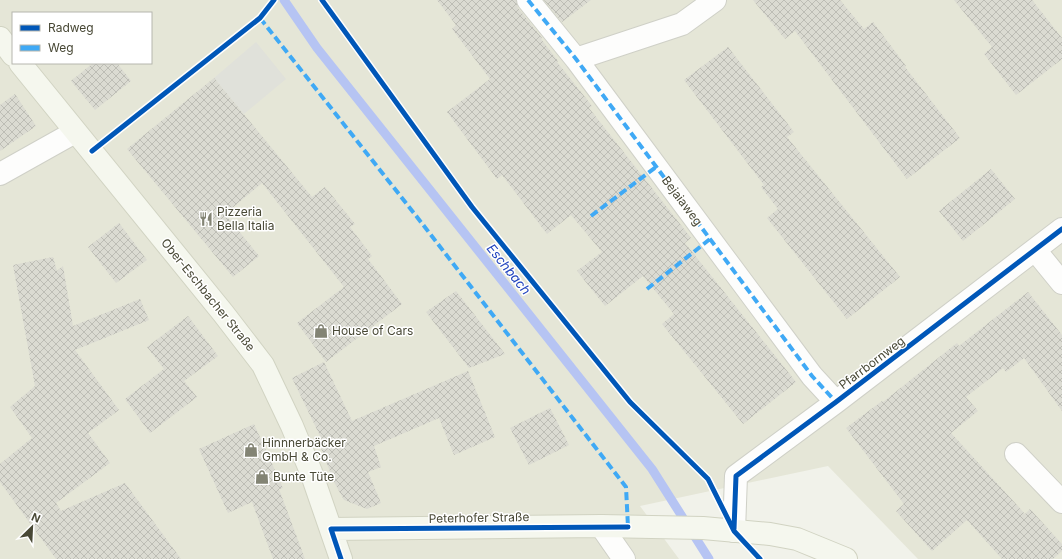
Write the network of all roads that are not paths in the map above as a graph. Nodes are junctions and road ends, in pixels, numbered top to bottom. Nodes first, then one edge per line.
1 (528, 0) edge
2 (715, 0) edge
3 (0, 38) edge
4 (12, 53) edge
5 (576, 59) junction
6 (21, 64) edge
7 (75, 132) junction
8 (0, 174) edge
9 (1062, 229) edge
10 (1035, 250) junction
11 (1062, 283) edge
12 (836, 402) junction
13 (1016, 454) dead end
14 (1062, 502) edge
15 (601, 526) junction
16 (331, 529) junction
17 (734, 531) junction
18 (341, 559) edge
19 (624, 559) edge
20 (846, 559) edge

1 - 5 street, Bejaiaweg
2 - 5 street
3 - 4 street
5 - 12 street, Bejaiaweg
6 - 7 street, Ober-Eschbacher Straße
7 - 8 street
7 - 16 street, Ober-Eschbacher Straße
9 - 10 street, Pfarrbornweg
10 - 11 street
10 - 12 street, Pfarrbornweg
12 - 17 street, Pfarrbornweg
13 - 14 street
15 - 16 street, Peterhofer Straße
15 - 17 street, Peterhofer Straße
15 - 19 street
16 - 18 street, Ober-Eschbacher Straße
17 - 20 street, Peterhofer Straße

